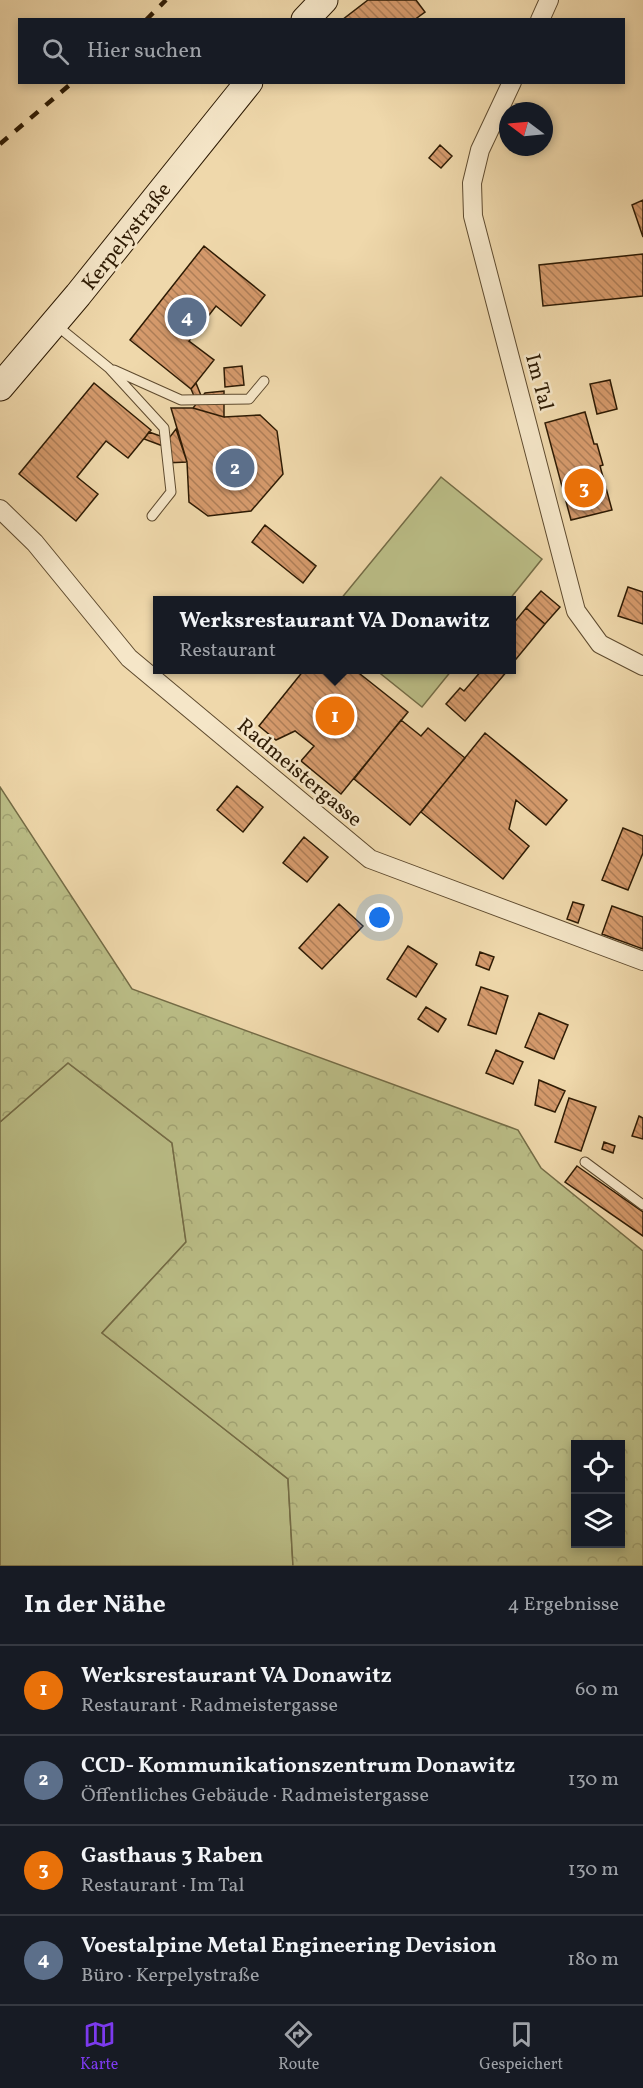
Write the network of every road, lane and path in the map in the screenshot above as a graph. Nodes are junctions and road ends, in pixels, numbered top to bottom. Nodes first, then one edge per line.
1 (324, 0) edge
2 (549, 0) edge
3 (307, 18) edge
4 (541, 18) edge
5 (247, 84) edge
6 (511, 84) edge
7 (54, 324) junction
8 (109, 368) junction
9 (264, 381) dead end
10 (0, 387) edge
11 (0, 509) edge
12 (152, 516) dead end
13 (643, 666) edge
14 (643, 962) edge
15 (585, 1162) dead end
16 (643, 1204) edge

1 - 3 main road
2 - 4 street
5 - 7 main road, Kerpelystraße
6 - 13 street, Im Tal
7 - 8 lane
7 - 10 main road, Kerpelystraße
8 - 9 lane
8 - 12 lane
11 - 14 street, Radmeistergasse
15 - 16 lane

